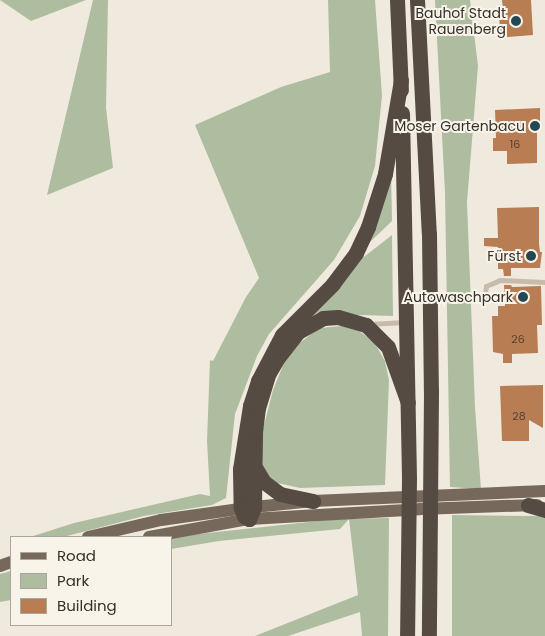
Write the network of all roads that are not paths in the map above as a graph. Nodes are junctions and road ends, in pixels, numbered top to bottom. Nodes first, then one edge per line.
1 (397, 0) edge
2 (417, 0) edge
3 (401, 80) junction
4 (545, 282) edge
5 (484, 299) dead end
6 (408, 322) junction
7 (366, 325) junction
8 (408, 403) junction
9 (254, 466) junction
10 (545, 490) edge
11 (314, 501) junction
12 (528, 505) junction
13 (545, 505) edge
14 (545, 510) edge
15 (248, 511) junction
16 (92, 536) edge
17 (153, 536) edge
18 (429, 602) junction
19 (407, 636) edge
20 (429, 636) edge
21 (434, 636) edge

1 - 3 highway
2 - 18 highway
3 - 6 highway
3 - 15 highway
4 - 5 lane
6 - 7 lane
6 - 8 highway
7 - 8 highway
7 - 9 highway
8 - 19 highway
9 - 11 highway
9 - 15 highway
10 - 11 main road
11 - 15 main road
12 - 13 main road
12 - 14 highway
12 - 15 main road
15 - 16 main road
15 - 17 main road
18 - 20 highway
18 - 21 highway

